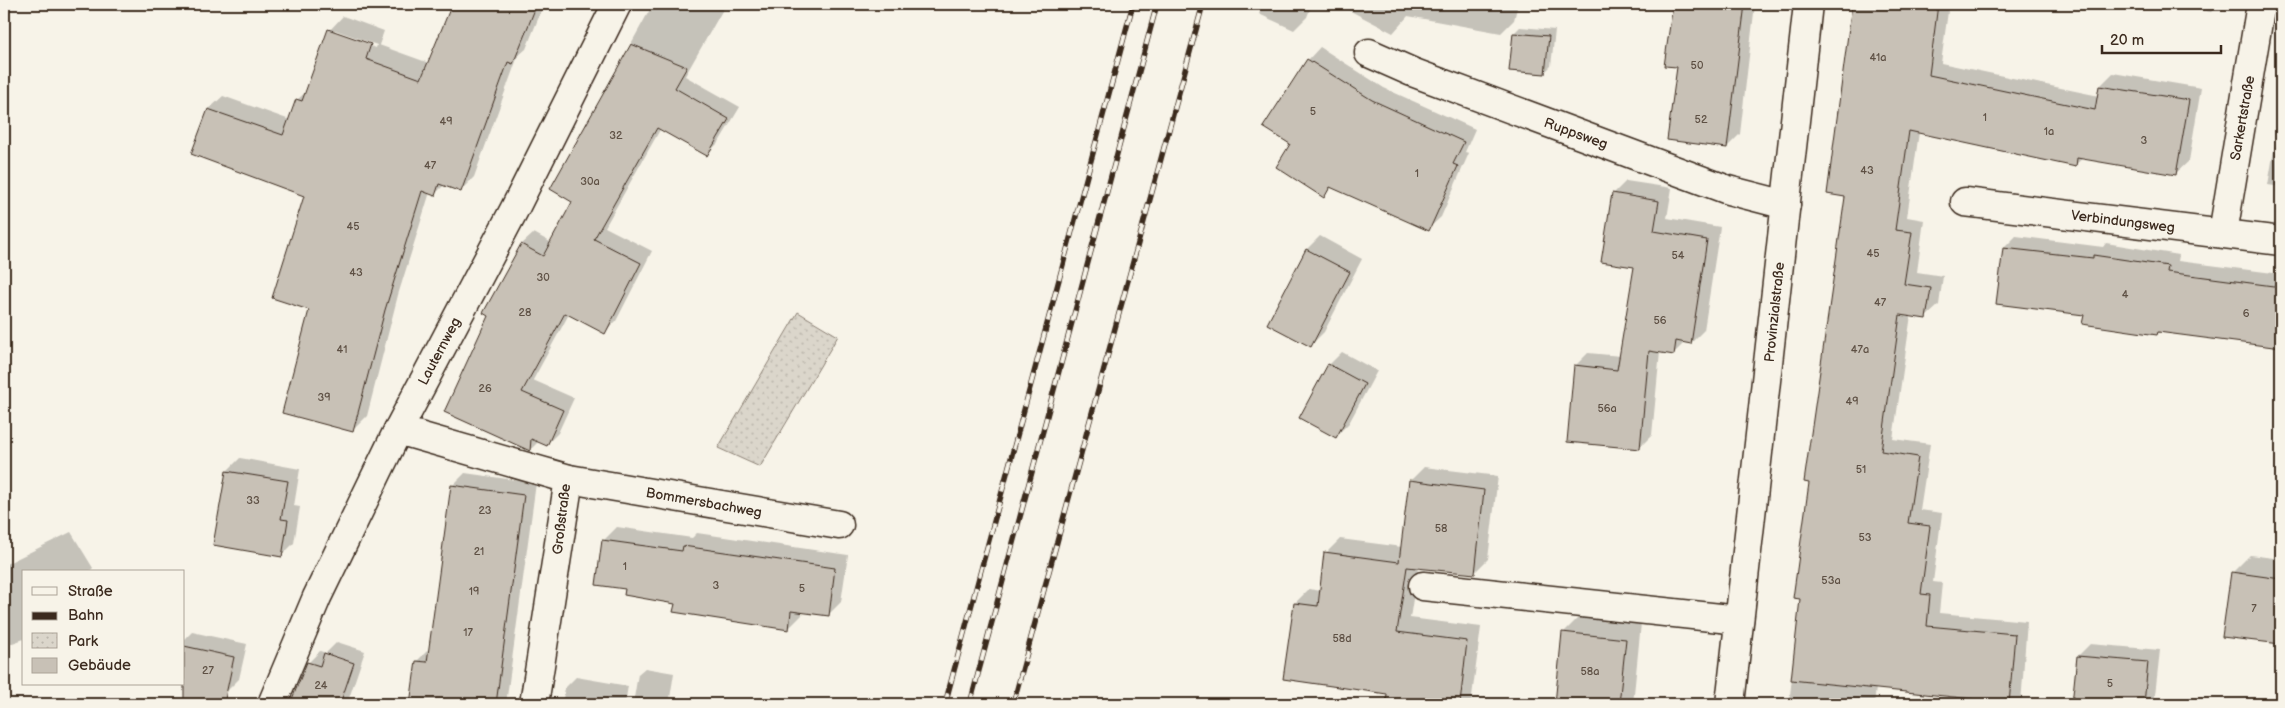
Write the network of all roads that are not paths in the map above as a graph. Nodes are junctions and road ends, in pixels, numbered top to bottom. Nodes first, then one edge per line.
1 (617, 4) edge
2 (1808, 4) edge
3 (2261, 4) edge
4 (1369, 53) dead end
5 (1965, 202) dead end
6 (1786, 205) junction
7 (2223, 233) junction
8 (2281, 241) edge
9 (398, 430) junction
10 (569, 479) junction
11 (840, 525) dead end
12 (1423, 586) dead end
13 (1739, 620) junction
14 (272, 704) edge
15 (534, 704) edge
16 (1730, 704) edge

1 - 9 street, Lauternweg
2 - 6 street, Provinzialstraße
3 - 7 street, Sarkertstraße
4 - 6 street, Ruppsweg
5 - 7 street, Verbindungsweg
6 - 13 street, Provinzialstraße
7 - 8 street, Verbindungsweg
9 - 10 street, Großstraße
9 - 14 street, Lauternweg
10 - 11 street, Bommersbachweg
10 - 15 street, Großstraße
12 - 13 street
13 - 16 street, Provinzialstraße

